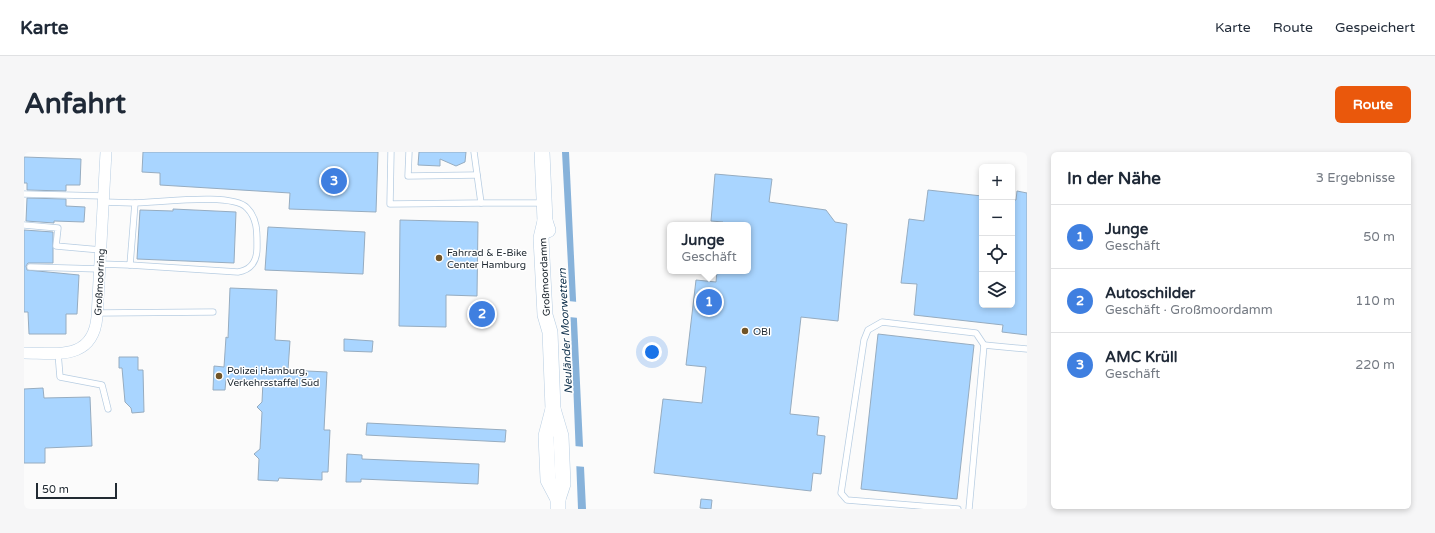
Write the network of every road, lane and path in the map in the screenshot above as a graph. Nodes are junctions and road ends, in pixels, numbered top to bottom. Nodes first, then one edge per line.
1 (106, 152) edge
2 (391, 152) edge
3 (409, 152) edge
4 (474, 152) edge
5 (542, 152) edge
6 (477, 175) junction
7 (24, 194) edge
8 (103, 199) junction
9 (135, 203) junction
10 (481, 203) junction
11 (544, 203) junction
12 (545, 221) junction
13 (24, 225) edge
14 (101, 250) junction
15 (130, 265) junction
16 (100, 266) junction
17 (30, 267) dead end
18 (544, 295) junction
19 (555, 308) junction
20 (213, 312) dead end
21 (97, 313) junction
22 (550, 332) junction
23 (984, 345) junction
24 (1027, 349) edge
25 (24, 353) edge
26 (58, 353) junction
27 (553, 408) junction
28 (108, 409) dead end
29 (558, 504) edge
30 (958, 509) edge
31 (969, 509) edge

1 - 8 street, Großmoorring
2 - 10 lane
3 - 6 lane
4 - 6 lane
5 - 11 main road, Großmoordamm
6 - 10 lane
7 - 8 lane
8 - 9 lane
8 - 14 street, Großmoorring
9 - 15 lane
9 - 15 lane
10 - 11 lane
11 - 12 main road, Großmoordamm
12 - 18 main road, Großmoordamm
12 - 19 main road, Großmoordamm
13 - 14 lane
14 - 16 street, Großmoorring
15 - 16 lane
16 - 17 lane
16 - 21 street, Großmoorring
18 - 19 main road
18 - 22 main road, Großmoordamm
19 - 22 main road, Großmoordamm
20 - 21 lane
21 - 26 street, Großmoorring
22 - 27 main road, Großmoordamm
23 - 24 lane
23 - 30 lane
23 - 31 lane
25 - 26 street, Großmoorring
26 - 28 lane
27 - 29 main road, Großmoordamm
27 - 29 main road, Großmoordamm

